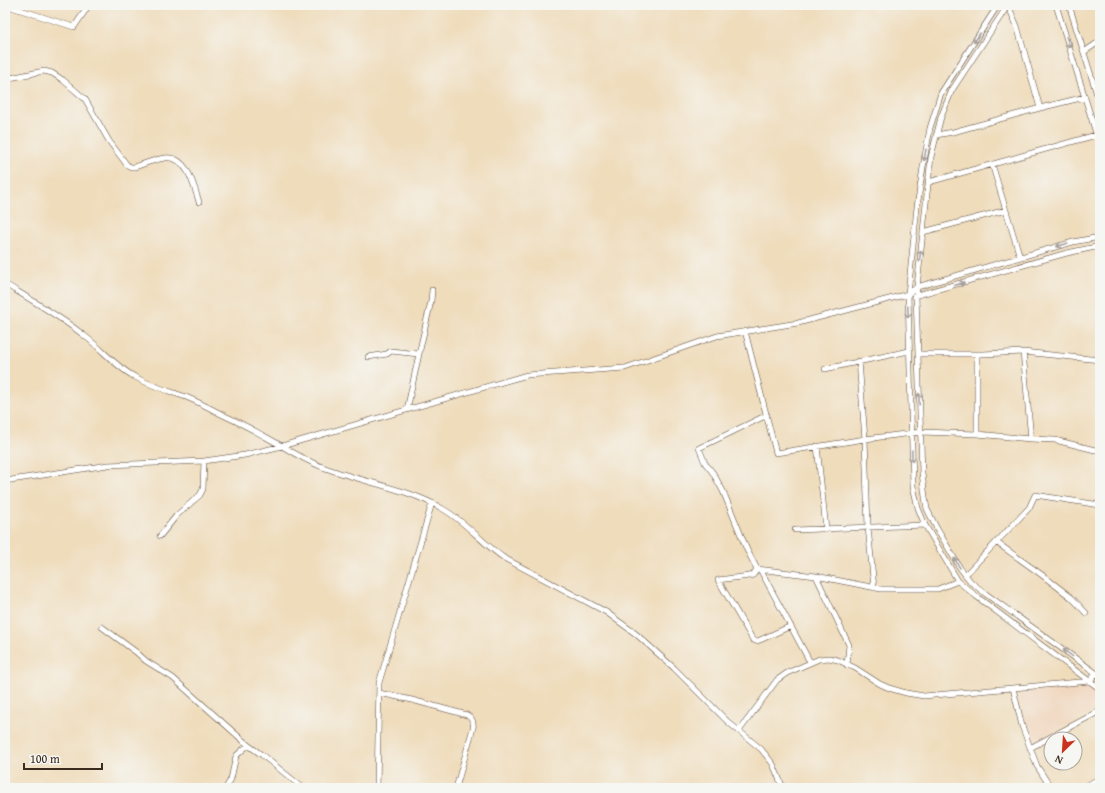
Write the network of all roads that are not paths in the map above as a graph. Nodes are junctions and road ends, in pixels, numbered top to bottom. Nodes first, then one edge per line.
1 (5, 5) edge
2 (88, 5) edge
3 (998, 5) edge
4 (1008, 5) edge
5 (1056, 5) edge
6 (1069, 5) edge
7 (1100, 41) edge
8 (1084, 52) junction
9 (5, 79) edge
10 (1085, 97) junction
11 (1100, 104) edge
12 (1040, 108) junction
13 (1096, 134) junction
14 (936, 135) junction
15 (1100, 146) edge
16 (992, 164) junction
17 (929, 182) junction
18 (199, 202) dead end
19 (1006, 210) junction
20 (923, 232) junction
21 (1100, 237) edge
22 (1100, 246) edge
23 (1020, 257) junction
24 (5, 284) edge
25 (917, 287) junction
26 (432, 290) dead end
27 (908, 294) junction
28 (916, 296) junction
29 (745, 332) junction
30 (909, 351) junction
31 (1023, 352) junction
32 (419, 354) junction
33 (918, 354) junction
34 (977, 354) junction
35 (368, 357) dead end
36 (1100, 360) edge
37 (859, 362) junction
38 (825, 369) dead end
39 (407, 410) junction
40 (767, 415) junction
41 (912, 432) junction
42 (921, 432) junction
43 (977, 434) junction
44 (865, 439) junction
45 (1031, 439) junction
46 (282, 446) junction
47 (817, 446) junction
48 (1100, 450) edge
49 (204, 461) junction
50 (5, 481) edge
51 (432, 504) junction
52 (1100, 504) edge
53 (924, 525) junction
54 (868, 527) junction
55 (826, 529) junction
56 (795, 530) dead end
57 (160, 536) dead end
58 (996, 542) junction
59 (759, 570) junction
60 (965, 575) junction
61 (816, 576) junction
62 (958, 581) junction
63 (874, 588) junction
64 (1086, 613) dead end
65 (791, 626) junction
66 (102, 628) dead end
67 (810, 662) junction
68 (847, 664) junction
69 (1098, 674) edge
70 (1090, 681) junction
71 (1013, 688) junction
72 (1100, 689) edge
73 (379, 693) junction
74 (1100, 711) edge
75 (740, 731) junction
76 (248, 745) junction
77 (1030, 748) junction
78 (1100, 778) edge
79 (226, 788) edge
80 (303, 788) edge
81 (377, 788) edge
82 (456, 788) edge
83 (783, 788) edge
84 (1051, 788) edge
85 (1083, 788) edge

1 - 2 street
3 -> 27 street
4 - 12 street
4 - 14 street
5 -> 10 street
6 - 8 street
7 - 8 street
8 - 11 street
9 - 18 street
10 - 12 street
10 - 13 street
12 - 14 street
13 - 15 street
13 - 16 street
14 - 17 street
16 - 17 street
16 - 19 street
17 - 20 street
19 - 20 street
19 - 23 street
25 -> 20 street
21 -> 23 street
28 -> 22 street
23 - 25 street
24 - 46 street
25 - 27 street
25 - 28 street
26 - 32 street
27 - 28 street
27 - 29 street
27 -> 30 street
28 - 33 street
29 - 39 street
29 - 40 street
30 - 37 street
30 - 41 street
31 - 34 street
31 - 36 street
31 - 45 street
32 - 35 street
32 - 39 street
33 - 34 street
42 -> 33 street
34 - 43 street
37 - 38 street
37 - 44 street
39 - 46 street
40 - 47 street
40 - 59 street
41 - 42 street
41 - 44 street
41 -> 53 street
42 - 43 street
60 -> 42 street
43 - 45 street
44 - 47 street
44 - 54 street
45 - 48 street
46 - 49 street
46 - 51 street
47 - 55 street
49 - 50 street
49 - 57 street
51 - 73 street
51 - 75 street
52 - 58 street
53 - 54 street
53 - 62 street
54 - 55 street
54 - 63 street
55 - 56 street
58 - 60 street
58 - 64 street
59 - 61 street
59 - 65 street
59 - 65 street
69 -> 60 street
61 - 63 street
61 - 68 street
62 - 63 street
62 - 70 street
65 - 67 street
66 - 76 street
67 - 68 street
67 - 75 street
68 - 71 street
69 - 70 street
70 - 71 street
70 - 72 street
71 - 77 street
73 - 81 street
73 - 82 street
74 - 77 street
75 - 83 street
76 - 79 street
76 - 80 street
77 - 84 street
78 - 85 street

